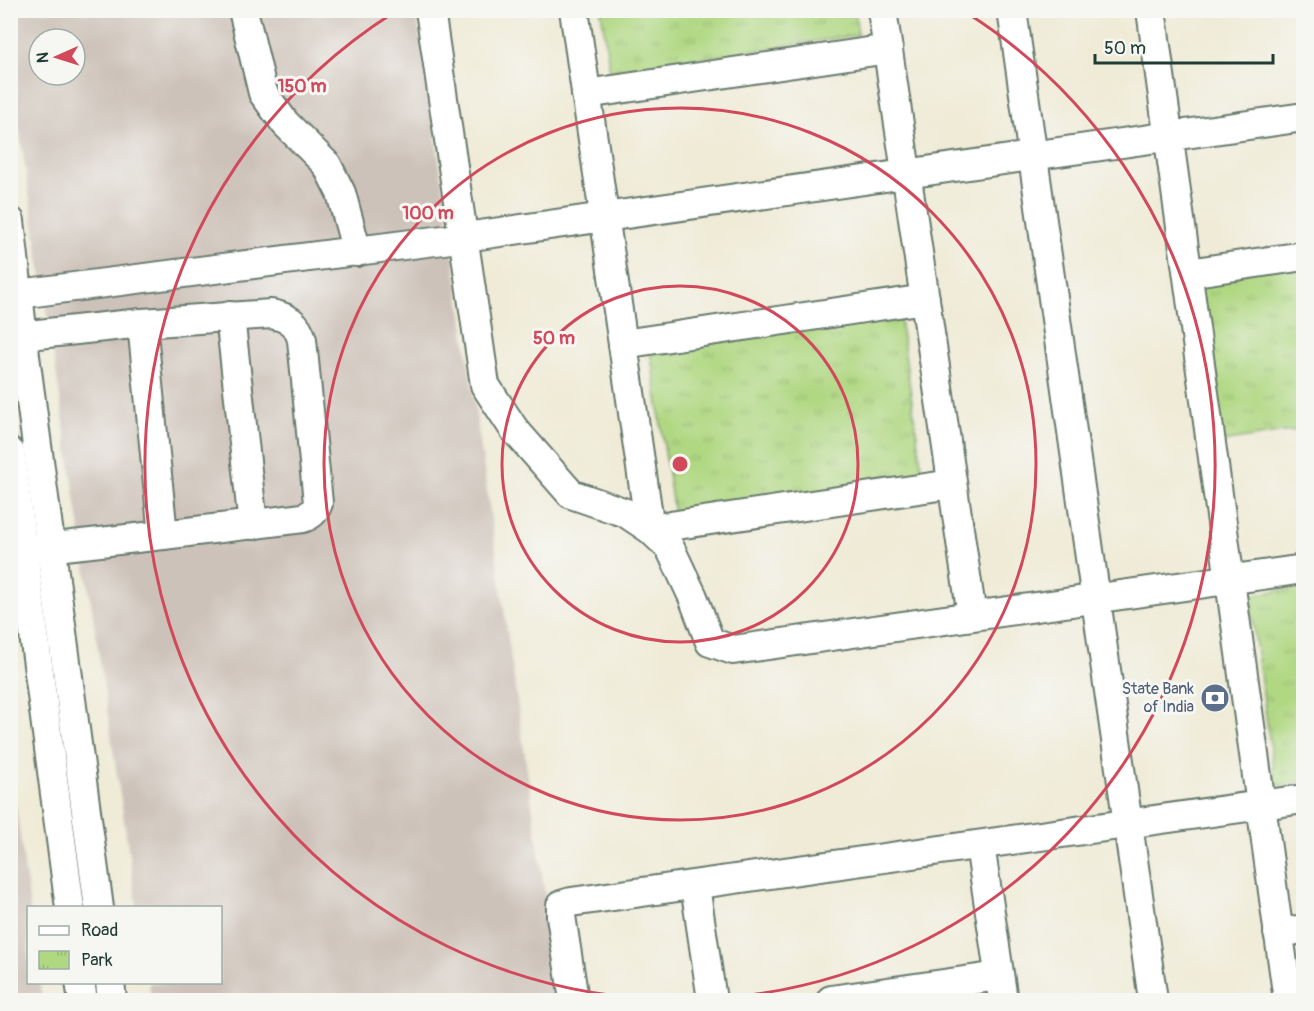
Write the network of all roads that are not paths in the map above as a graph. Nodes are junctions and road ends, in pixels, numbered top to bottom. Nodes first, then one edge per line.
1 (243, 10) edge
2 (430, 10) edge
3 (574, 10) edge
4 (882, 10) edge
5 (1012, 10) edge
6 (1151, 10) edge
7 (888, 49) junction
8 (586, 94) junction
9 (1304, 117) edge
10 (1168, 136) junction
11 (1033, 156) junction
12 (906, 174) junction
13 (604, 217) junction
14 (10, 221) edge
15 (464, 237) junction
16 (357, 252) junction
17 (1304, 256) edge
18 (1188, 273) junction
19 (19, 294) junction
20 (925, 299) junction
21 (230, 316) junction
22 (142, 323) junction
23 (17, 337) edge
24 (623, 344) junction
25 (10, 452) edge
26 (952, 484) junction
27 (252, 525) junction
28 (650, 529) junction
29 (163, 535) junction
30 (50, 548) junction
31 (16, 551) edge
32 (1304, 569) edge
33 (1230, 579) junction
34 (1096, 598) junction
35 (972, 616) junction
36 (1304, 799) edge
37 (1260, 805) junction
38 (1128, 824) junction
39 (980, 845) junction
40 (695, 886) junction
41 (70, 906) edge
42 (99, 906) edge
43 (1291, 931) edge
44 (80, 984) edge
45 (110, 984) edge
46 (1001, 988) edge
47 (83, 1000) edge
48 (112, 1000) edge
49 (574, 1000) edge
50 (712, 1000) edge
51 (831, 1000) edge
52 (1153, 1000) edge
53 (1288, 1000) edge

1 - 16 street
2 - 15 street
3 - 8 street
4 - 7 street
5 - 11 street
6 - 10 street
7 - 8 street
7 - 12 street
8 - 13 street
9 - 10 street
10 - 11 street
10 - 18 street
11 - 12 street
11 - 34 street
12 - 13 street
12 - 20 street
13 - 15 street
13 - 24 street
14 - 19 street
15 - 16 street
15 - 28 street
16 - 19 street
17 - 18 street
18 - 33 street
19 - 23 street
20 - 24 street
20 - 26 street
21 - 22 street
21 - 27 street
21 - 27 street
22 - 23 street
22 - 29 street
23 - 30 street
24 - 28 street
25 - 31 street
26 - 28 street
26 - 35 street
27 - 29 street
28 - 35 street
29 - 30 street
30 - 31 street
30 - 42 street
31 - 41 street
32 - 33 street
33 - 34 street
33 - 37 street
34 - 35 street
34 - 38 street
36 - 37 street
37 - 38 street
37 - 43 street
38 - 39 street
38 - 52 street
39 - 40 street
39 - 46 street
40 - 49 street
40 - 50 street
43 - 53 street
44 - 47 street
45 - 48 street
46 - 51 street

